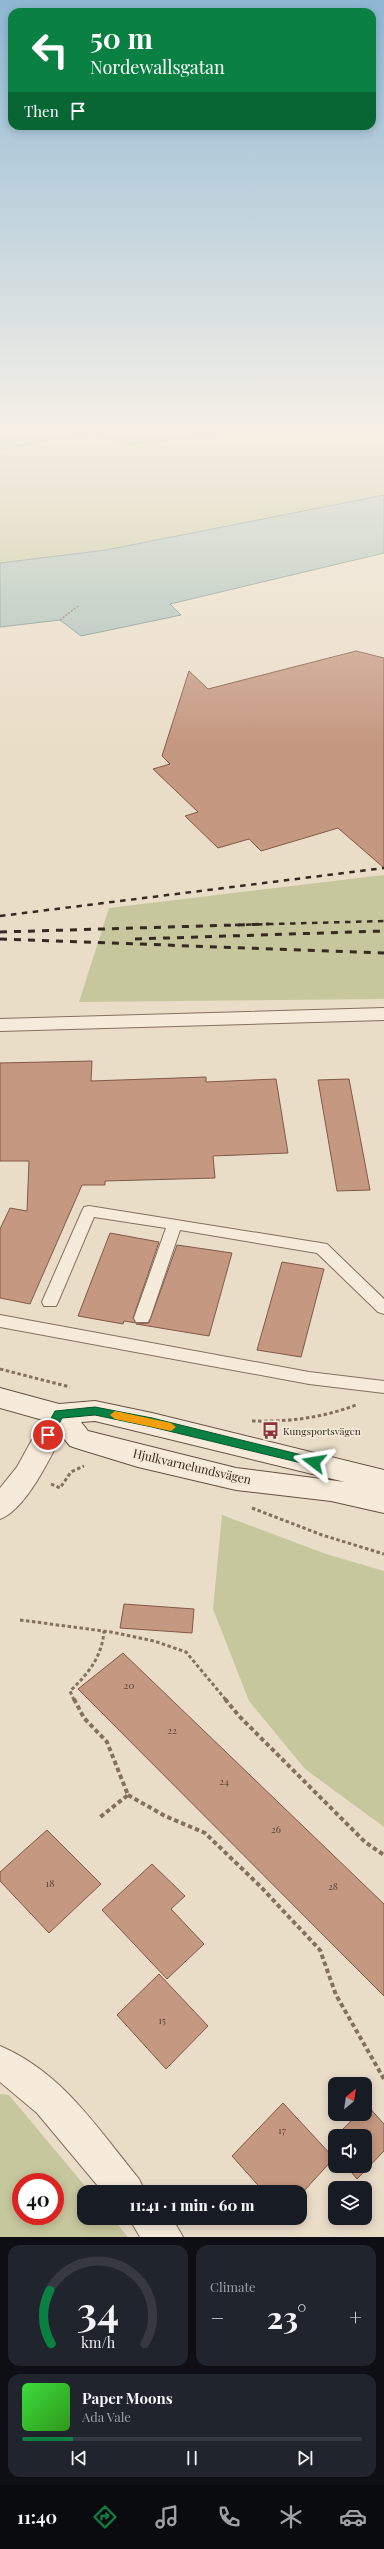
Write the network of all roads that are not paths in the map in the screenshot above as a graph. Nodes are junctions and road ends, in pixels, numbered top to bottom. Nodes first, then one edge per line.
1 (384, 1014) edge
2 (0, 1025) edge
3 (174, 1224) junction
4 (50, 1302) dead end
5 (384, 1308) edge
6 (142, 1318) dead end
7 (0, 1321) edge
8 (384, 1388) edge
9 (0, 1398) edge
10 (59, 1414) junction
11 (384, 1481) edge
12 (384, 1502) edge
13 (0, 1508) edge
14 (0, 2064) edge
15 (120, 2185) edge
16 (154, 2225) edge
17 (164, 2237) edge

1 - 2 street
3 - 4 lane
3 - 5 lane
3 - 6 lane
7 - 8 lane
9 - 10 street
10 - 11 street
10 - 12 street, Hjulkvarnelundsvägen
10 - 13 street
14 - 15 street
16 - 17 street

